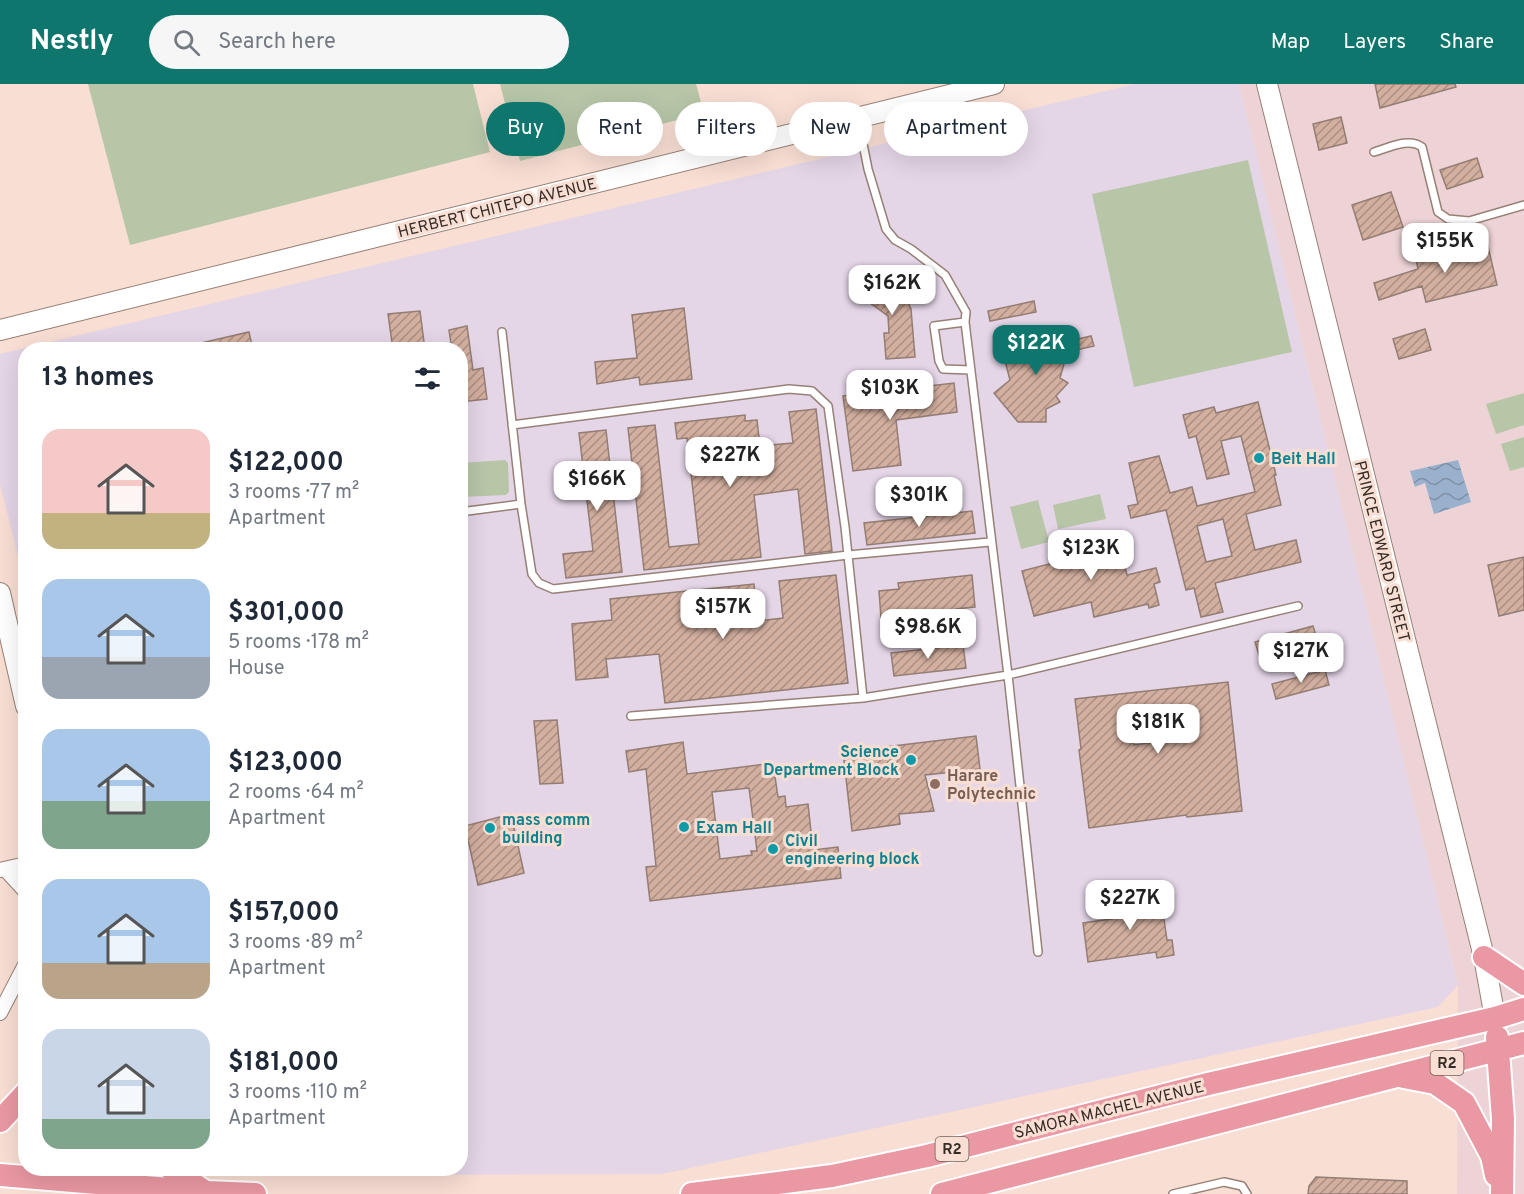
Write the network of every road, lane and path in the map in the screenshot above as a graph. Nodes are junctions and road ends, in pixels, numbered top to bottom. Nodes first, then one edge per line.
1 (994, 84) edge
2 (1267, 84) edge
3 (872, 114) edge
4 (789, 135) edge
5 (1374, 152) dead end
6 (865, 156) edge
7 (1524, 205) edge
8 (964, 322) junction
9 (0, 330) edge
10 (502, 332) dead end
11 (971, 370) junction
12 (512, 425) junction
13 (521, 504) junction
14 (468, 511) edge
15 (990, 542) junction
16 (848, 555) junction
17 (1, 602) edge
18 (1298, 606) dead end
19 (18, 673) edge
20 (1008, 675) junction
21 (863, 698) junction
22 (631, 716) dead end
23 (18, 866) edge
24 (3, 870) edge
25 (18, 884) edge
26 (1038, 952) dead end
27 (1484, 957) junction
28 (18, 978) edge
29 (1524, 984) edge
30 (1524, 1009) edge
31 (0, 1013) edge
32 (1495, 1018) junction
33 (1524, 1043) edge
34 (1499, 1050) junction
35 (1396, 1076) junction
36 (18, 1101) edge
37 (0, 1120) edge
38 (0, 1175) edge
39 (182, 1176) edge
40 (52, 1181) edge
41 (205, 1192) junction
42 (255, 1194) edge
43 (692, 1194) edge
44 (942, 1194) edge
45 (1173, 1194) edge
46 (1247, 1194) edge
47 (1501, 1194) edge

1 - 3 main road, HERBERT CHITEPO AVENUE
2 - 27 main road, PRINCE EDWARD STREET
4 - 9 main road, HERBERT CHITEPO AVENUE
5 - 7 lane
6 - 8 lane
8 - 11 lane
8 - 11 lane
10 - 12 lane
11 - 15 lane
12 - 13 lane
12 - 16 lane
13 - 14 lane
13 - 16 lane
15 - 16 lane
15 - 20 lane
16 - 21 lane
17 - 19 main road
18 - 20 lane
20 - 21 lane
20 - 26 lane
21 - 22 lane
23 - 24 street
24 - 25 street
27 - 29 highway
27 - 32 main road, PRINCE EDWARD STREET
28 - 31 street
30 - 32 highway, SAMORA MACHEL AVENUE / R2
32 - 34 highway
32 - 43 highway, SAMORA MACHEL AVENUE / R2
33 - 34 highway, R2
34 - 35 highway, R2
34 - 47 highway
35 - 44 highway, R2
35 - 47 highway
36 - 37 highway
38 - 40 highway
39 - 41 highway
40 - 41 highway
41 - 42 highway
45 - 46 lane

